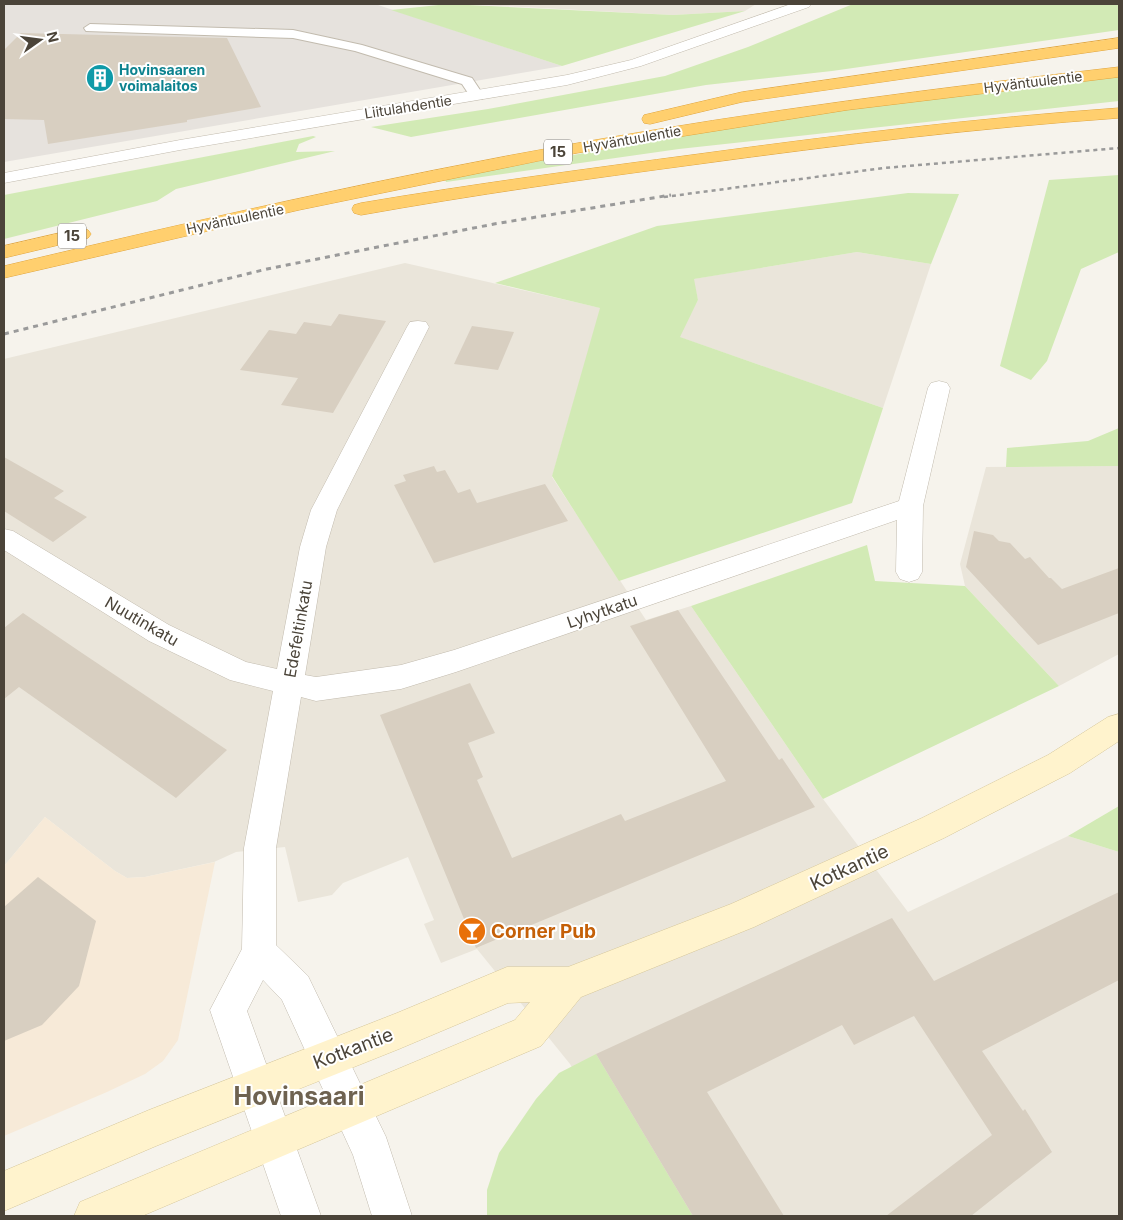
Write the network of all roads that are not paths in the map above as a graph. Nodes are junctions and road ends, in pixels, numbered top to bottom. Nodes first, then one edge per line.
1 (804, 4) edge
2 (90, 28) dead end
3 (1119, 43) edge
4 (1119, 58) edge
5 (1119, 72) edge
6 (477, 96) junction
7 (1119, 113) edge
8 (633, 123) junction
9 (418, 162) dead end
10 (4, 178) edge
11 (332, 179) dead end
12 (285, 189) dead end
13 (96, 231) dead end
14 (4, 252) edge
15 (4, 272) edge
16 (4, 278) edge
17 (418, 327) dead end
18 (937, 396) dead end
19 (910, 506) junction
20 (4, 538) edge
21 (909, 572) dead end
22 (289, 683) junction
23 (1119, 726) edge
24 (258, 952) junction
25 (568, 984) junction
26 (328, 1058) junction
27 (256, 1086) junction
28 (351, 1107) junction
29 (274, 1139) junction
30 (4, 1191) edge
31 (94, 1216) edge
32 (301, 1216) edge
33 (392, 1216) edge

1 - 6 street, Liitulahdentie
2 - 6 lane
3 - 8 highway
4 - 8 highway, Hyväntuulentie / 15
5 - 15 highway, Hyväntuulentie / 15
6 - 10 street, Liitulahdentie
7 - 16 highway
8 - 9 highway, Hyväntuulentie / 15
11 - 12 highway, Hyväntuulentie
13 - 14 highway, 15
17 - 22 street, Edefeltinkatu
18 - 19 street
19 - 21 street
19 - 22 street, Lyhytkatu
20 - 22 street, Nuutinkatu
22 - 24 street, Edefeltinkatu
23 - 25 street, Kotkantie
24 - 26 street
24 - 27 street, Edefeltinkatu
25 - 26 street, Kotkantie
25 - 28 street, Kotkantie
26 - 27 street, Kotkantie
26 - 28 street
27 - 29 street, Edefeltinkatu
27 - 30 street, Kotkantie
28 - 29 street, Kotkantie
28 - 33 street
29 - 31 street, Kotkantie
29 - 32 street, Edefeltinkatu

